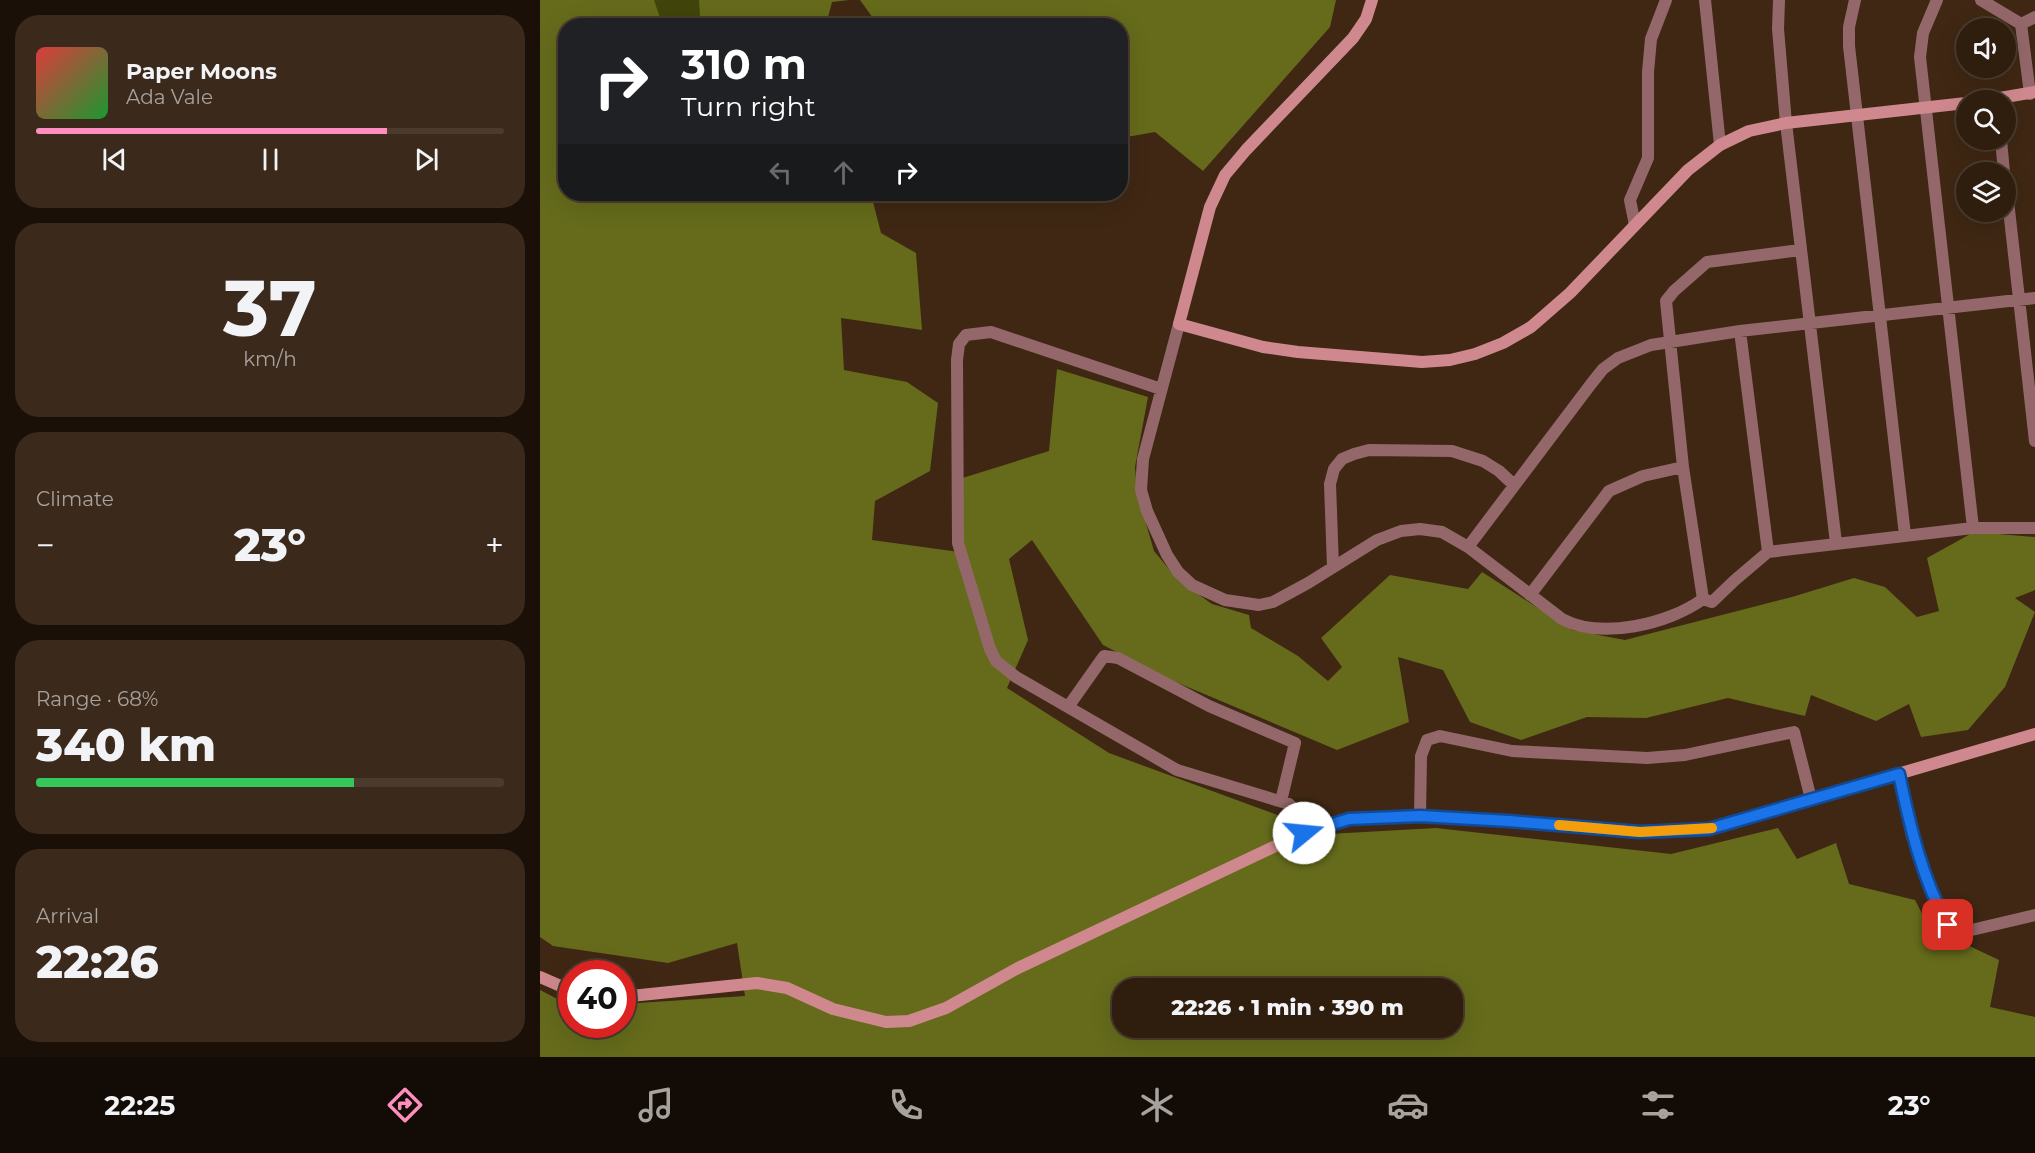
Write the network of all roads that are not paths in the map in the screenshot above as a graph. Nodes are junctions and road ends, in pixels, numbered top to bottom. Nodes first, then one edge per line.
1 (1372, 0) edge
2 (1665, 0) edge
3 (1705, 0) edge
4 (1779, 0) edge
5 (1855, 0) edge
6 (1937, 0) edge
7 (1981, 0) edge
8 (2035, 17) edge
9 (2020, 24) junction
10 (2032, 93) edge
11 (2016, 96) edge
12 (1956, 104) edge
13 (1924, 108) junction
14 (1856, 116) junction
15 (1786, 123) junction
16 (1720, 145) junction
17 (2010, 222) edge
18 (1635, 225) junction
19 (1800, 250) junction
20 (2035, 298) edge
21 (2019, 300) junction
22 (1949, 308) junction
23 (1879, 317) junction
24 (1179, 324) junction
25 (1809, 324) junction
26 (1740, 332) junction
27 (1671, 342) junction
28 (1161, 389) junction
29 (2035, 441) edge
30 (1683, 467) junction
31 (1514, 484) junction
32 (1973, 528) junction
33 (2035, 528) edge
34 (1905, 535) junction
35 (1836, 543) junction
36 (1468, 547) junction
37 (1768, 552) junction
38 (1333, 567) junction
39 (1530, 595) junction
40 (1703, 599) junction
41 (1068, 707) junction
42 (2035, 734) edge
43 (1899, 774) junction
44 (1811, 799) junction
45 (1281, 801) junction
46 (1420, 816) junction
47 (1304, 833) junction
48 (2035, 915) edge
49 (540, 977) edge
50 (558, 985) edge
51 (636, 995) edge

1 - 24 street
2 - 18 street
3 - 16 street
4 - 15 street
5 - 14 street
6 - 13 street
7 - 9 street
8 - 9 street
9 - 10 street
10 - 11 street
12 - 13 street
13 - 14 street
13 - 22 street
14 - 15 street
14 - 23 street
15 - 16 street
15 - 19 street
16 - 18 street
17 - 21 street
18 - 24 street
19 - 25 street
19 - 27 street
20 - 21 street
21 - 22 street
21 - 29 street
22 - 23 street
22 - 32 street
23 - 25 street
23 - 34 street
24 - 28 street
25 - 26 street
25 - 35 street
26 - 27 street
26 - 37 street
27 - 30 street
27 - 31 street
28 - 38 street
28 - 41 street
30 - 39 street
30 - 40 street
31 - 36 street
31 - 38 street
32 - 33 street
32 - 34 street
34 - 35 street
35 - 37 street
36 - 38 street
36 - 39 street
37 - 40 street
39 - 40 street
41 - 45 street
41 - 45 street
42 - 43 street
43 - 44 street
43 - 48 street
44 - 46 street
44 - 46 street
45 - 47 street
46 - 47 street
47 - 51 street
49 - 50 street

